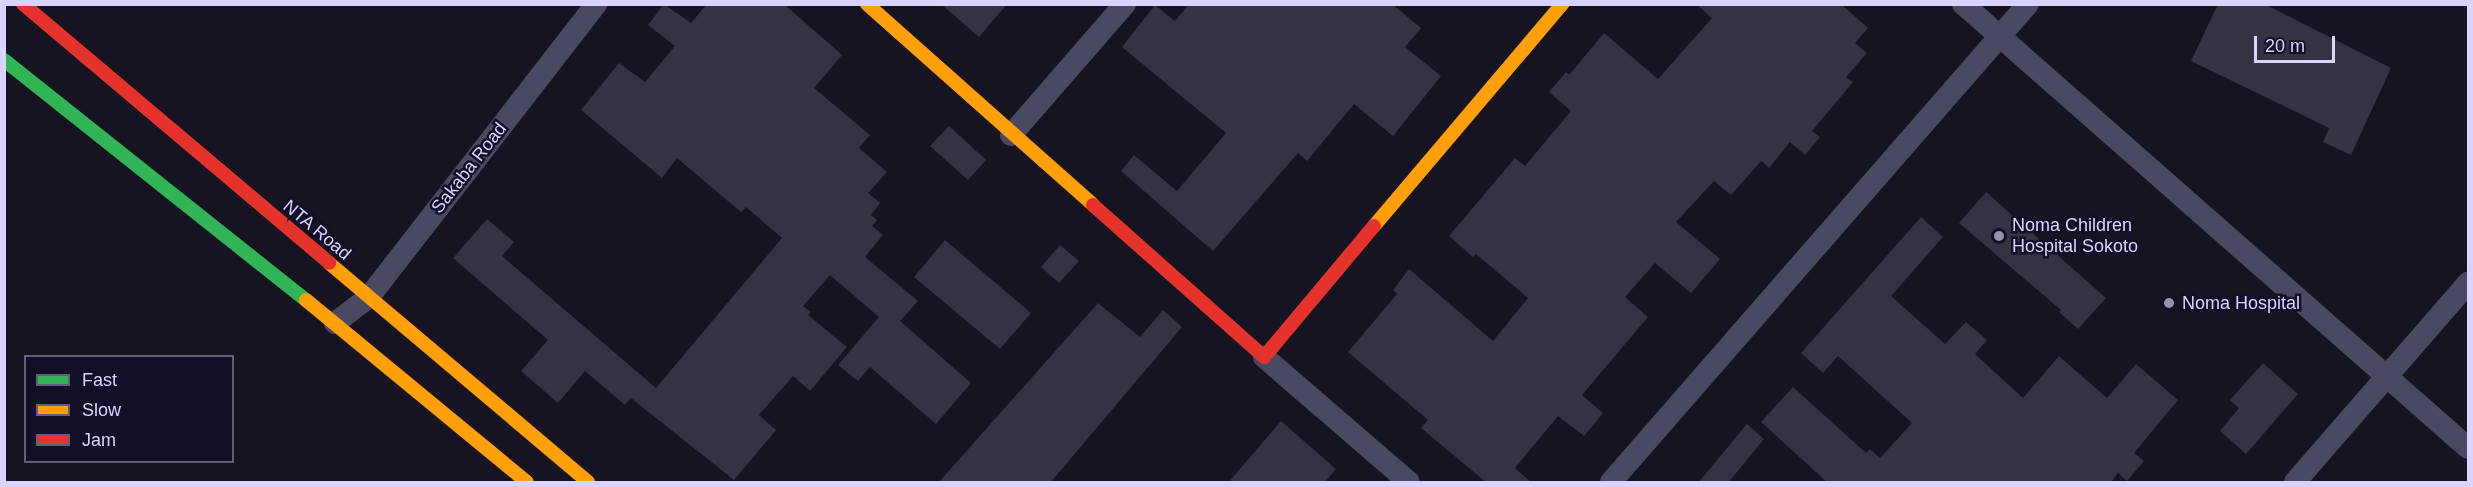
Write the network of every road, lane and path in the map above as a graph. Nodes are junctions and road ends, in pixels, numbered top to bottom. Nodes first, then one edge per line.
1 (23, 4) edge
2 (596, 4) edge
3 (867, 4) edge
4 (1125, 4) edge
5 (1562, 4) edge
6 (1963, 4) edge
7 (2028, 4) edge
8 (1999, 38) junction
9 (4, 60) edge
10 (1011, 135) junction
11 (2469, 283) edge
12 (369, 297) junction
13 (335, 323) junction
14 (1264, 357) junction
15 (2391, 376) junction
16 (2469, 448) edge
17 (527, 483) edge
18 (588, 483) edge
19 (1409, 483) edge
20 (1611, 483) edge
21 (2295, 483) edge

1 - 12 main road, NTA Road
2 - 12 street, Sakaba Road
3 - 10 main road
4 - 10 street
5 - 14 main road
6 - 8 street
7 - 8 street
8 - 15 street
8 - 20 street
9 - 13 main road
10 - 14 main road
11 - 15 street
12 - 13 street, Sakaba Road
12 - 18 main road, NTA Road
13 - 17 main road
14 - 19 street
15 - 16 street
15 - 21 street

